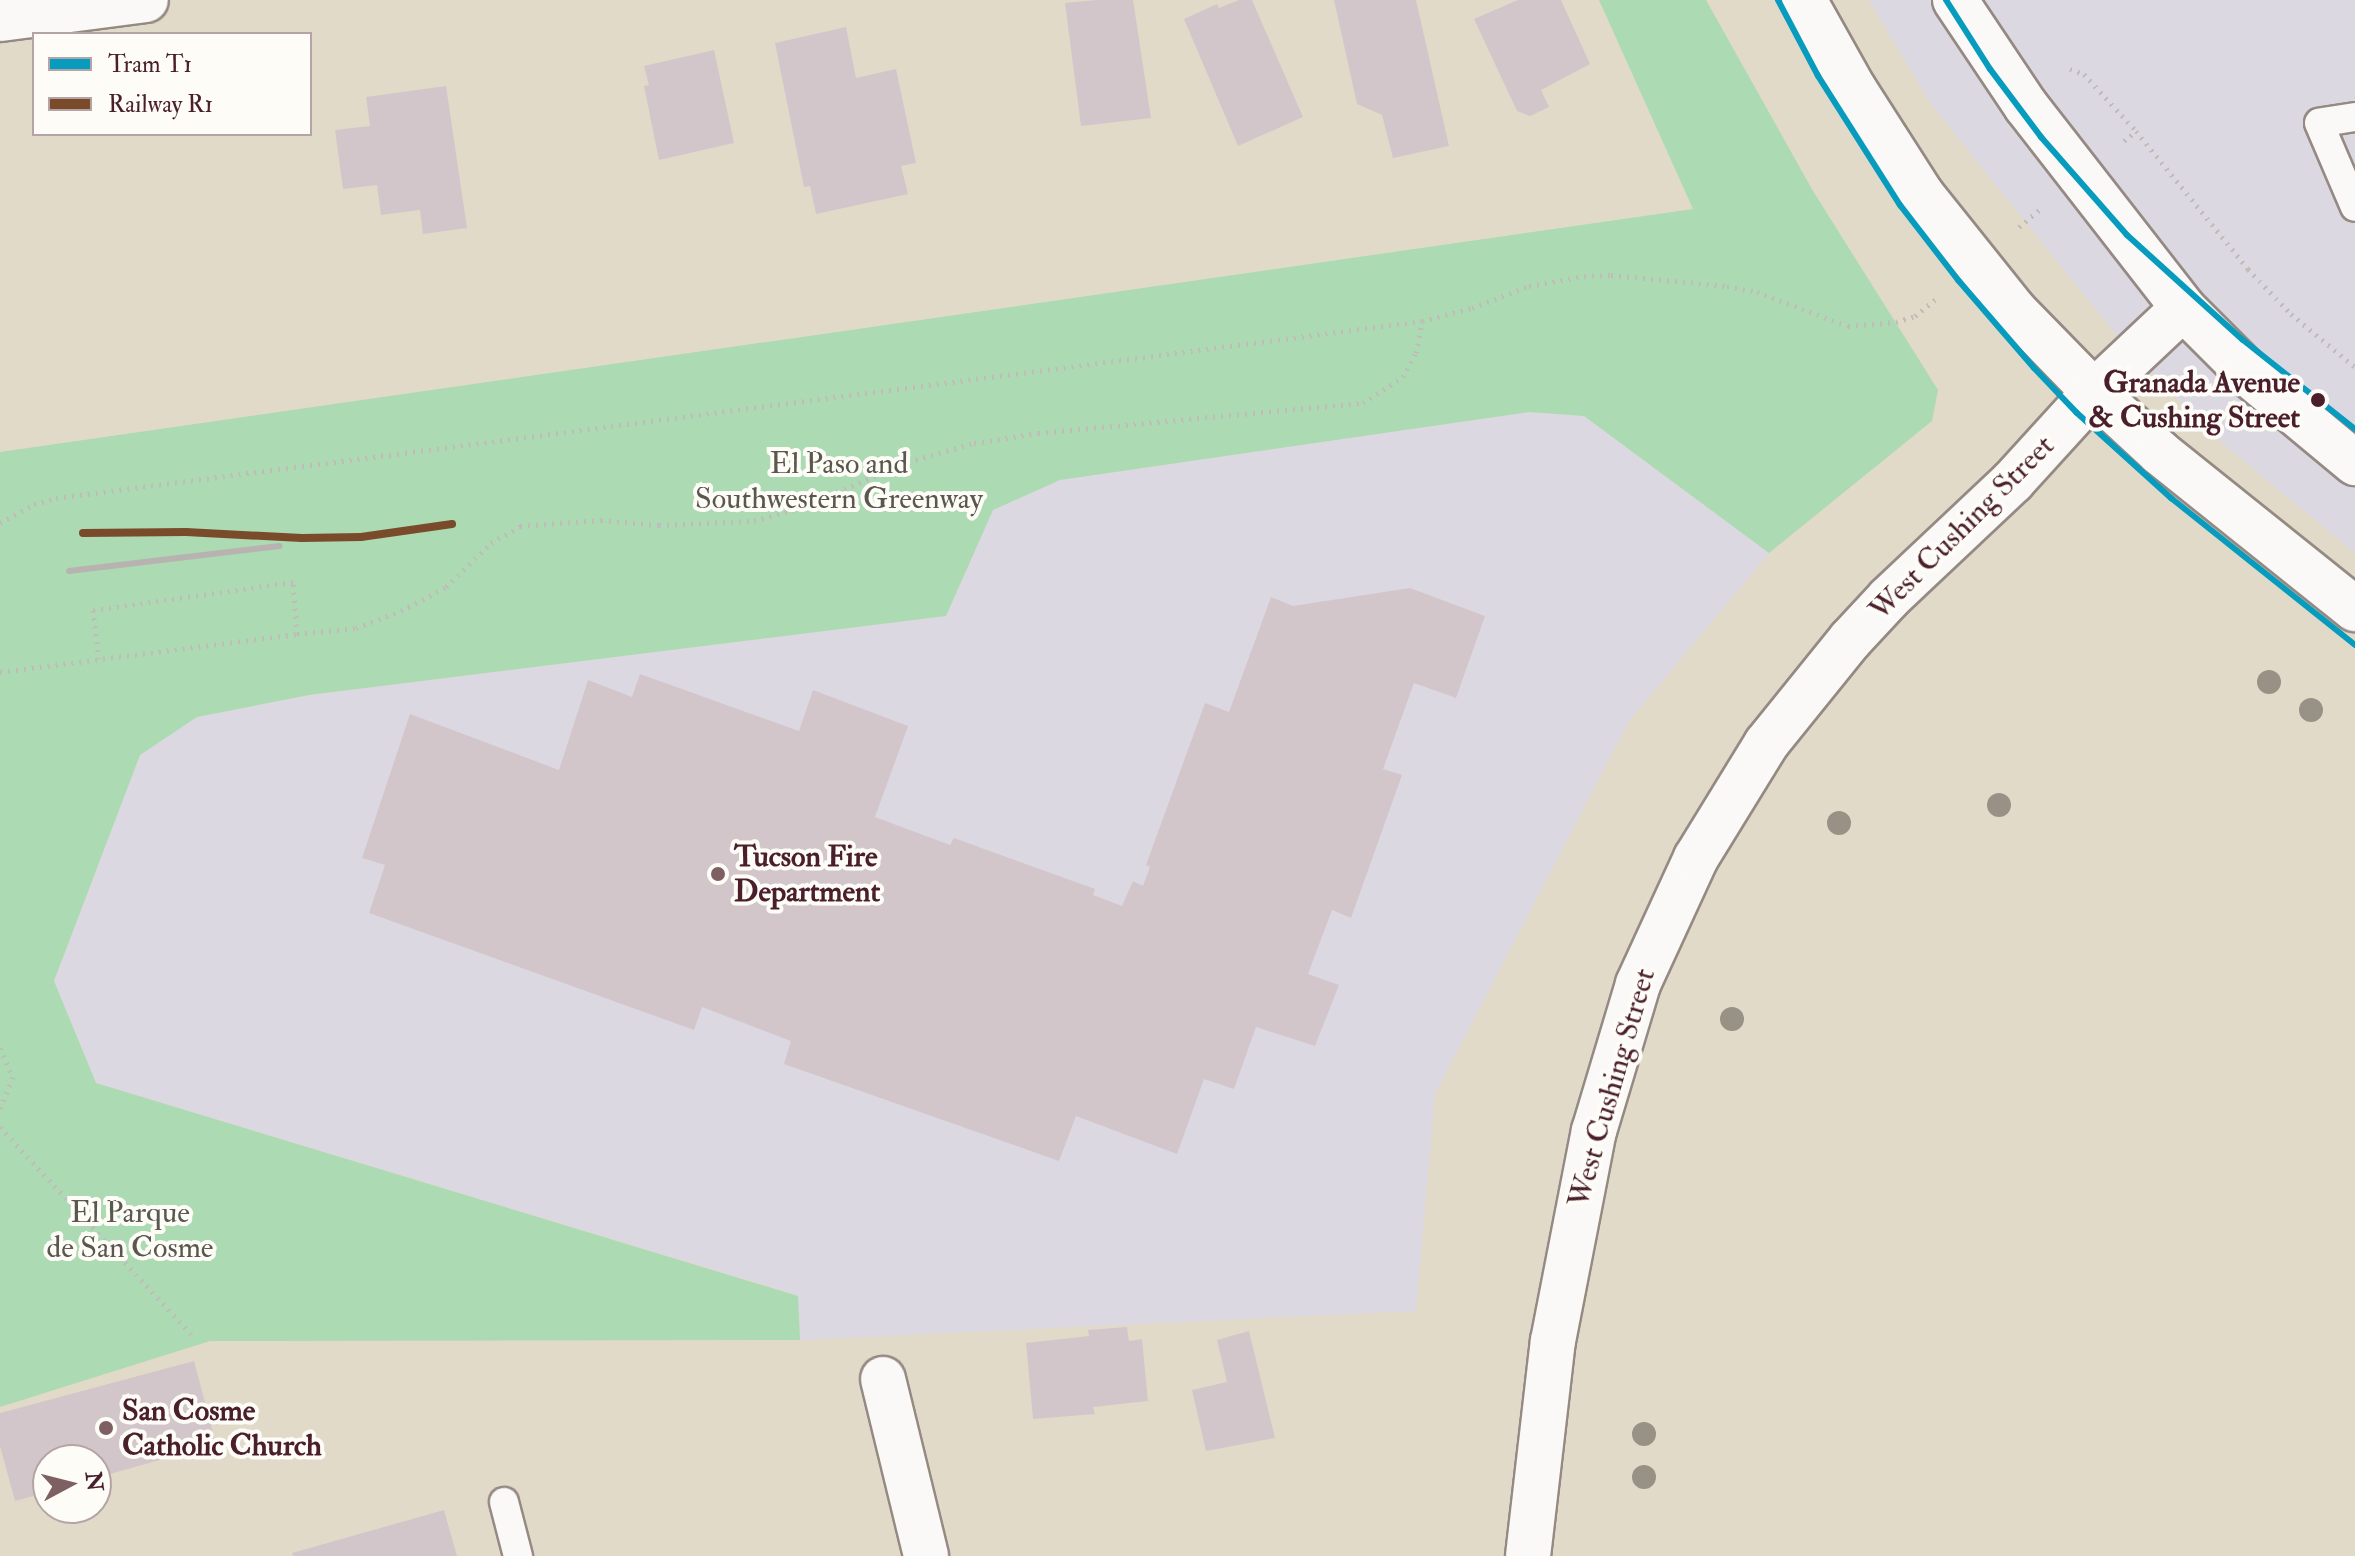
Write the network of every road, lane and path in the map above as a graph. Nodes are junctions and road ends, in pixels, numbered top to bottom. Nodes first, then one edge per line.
1 (146, 0) edge
2 (1804, 0) edge
3 (1955, 0) edge
4 (0, 19) edge
5 (2057, 64) dead end
6 (2355, 117) edge
7 (2136, 131) junction
8 (2080, 175) junction
9 (2355, 207) edge
10 (1975, 265) junction
11 (2183, 308) junction
12 (1422, 321) junction
13 (2355, 367) edge
14 (2094, 392) junction
15 (2355, 463) edge
16 (0, 523) edge
17 (2355, 609) edge
18 (297, 634) junction
19 (99, 659) junction
20 (0, 672) edge
21 (0, 1048) edge
22 (0, 1110) edge
23 (0, 1127) edge
24 (191, 1334) dead end
25 (883, 1379) dead end
26 (504, 1502) dead end
27 (518, 1556) edge
28 (926, 1556) edge
29 (1528, 1556) edge

1 - 4 street
2 - 10 street
3 - 8 street
5 - 7 path
6 - 9 lane
7 - 8 path
7 - 13 path
8 - 10 path
8 - 11 street
10 - 12 path
10 - 14 street
11 - 14 street, West Cushing Street
11 - 15 street
12 - 16 path
12 - 18 path
14 - 17 street
14 - 29 street, West Cushing Street
18 - 19 path
18 - 19 path
19 - 20 path
21 - 22 path
23 - 24 path
25 - 28 street
26 - 27 lane

